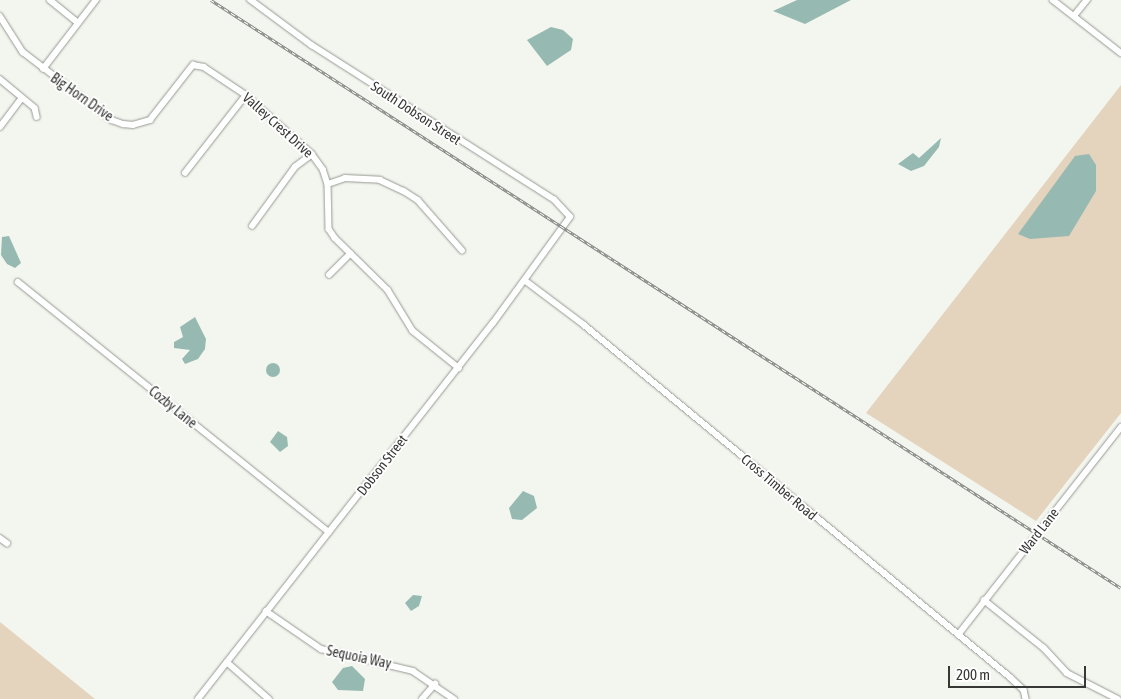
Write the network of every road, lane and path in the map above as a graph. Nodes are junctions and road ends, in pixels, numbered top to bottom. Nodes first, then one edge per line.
1 (50, 0) edge
2 (96, 0) edge
3 (250, 0) edge
4 (1053, 0) edge
5 (1087, 0) edge
6 (0, 16) edge
7 (1074, 16) junction
8 (78, 23) junction
9 (1121, 53) edge
10 (193, 65) joint
11 (43, 69) junction
12 (0, 79) edge
13 (246, 95) junction
14 (21, 99) junction
15 (37, 117) dead end
16 (0, 127) edge
17 (312, 154) junction
18 (185, 173) dead end
19 (328, 184) junction
20 (252, 226) dead end
21 (564, 229) joint
22 (462, 250) dead end
23 (350, 254) junction
24 (328, 275) dead end
25 (526, 280) junction
26 (18, 282) dead end
27 (459, 368) junction
28 (1121, 427) edge
29 (330, 532) junction
30 (0, 538) edge
31 (7, 543) dead end
32 (984, 600) junction
33 (266, 611) junction
34 (958, 635) junction
35 (227, 662) junction
36 (434, 684) junction
37 (198, 699) edge
38 (269, 699) edge
39 (422, 699) edge
40 (454, 699) edge
41 (1026, 699) edge
42 (1118, 699) edge

1 - 8 street
2 - 8 street
3 - 21 street, South Dobson Street
4 - 7 street
5 - 7 street
6 - 11 street, Big Horn Drive
7 - 9 street
8 - 11 street
10 - 11 street, Big Horn Drive
10 - 13 street, Valley Crest Drive
12 - 14 street
13 - 17 street, Valley Crest Drive
13 - 18 street
14 - 15 street
14 - 16 street
17 - 19 street, Valley Crest Drive
17 - 20 street
19 - 22 street
19 - 23 street, Valley Crest Drive
21 - 25 street, Dobson Street
23 - 24 street
23 - 27 street, Valley Crest Drive
25 - 27 street, Dobson Street
25 - 34 street, Cross Timber Road
26 - 29 street, Cozby Lane
27 - 29 street, Dobson Street
28 - 32 street, Ward Lane
29 - 33 street, Dobson Street
30 - 31 street
32 - 34 street, Ward Lane
32 - 42 street
33 - 35 street, Dobson Street
33 - 36 street, Sequoia Way
34 - 41 street, Cross Timber Road
35 - 37 street, Dobson Street
35 - 38 street
36 - 39 street
36 - 40 street, Sequoia Way

